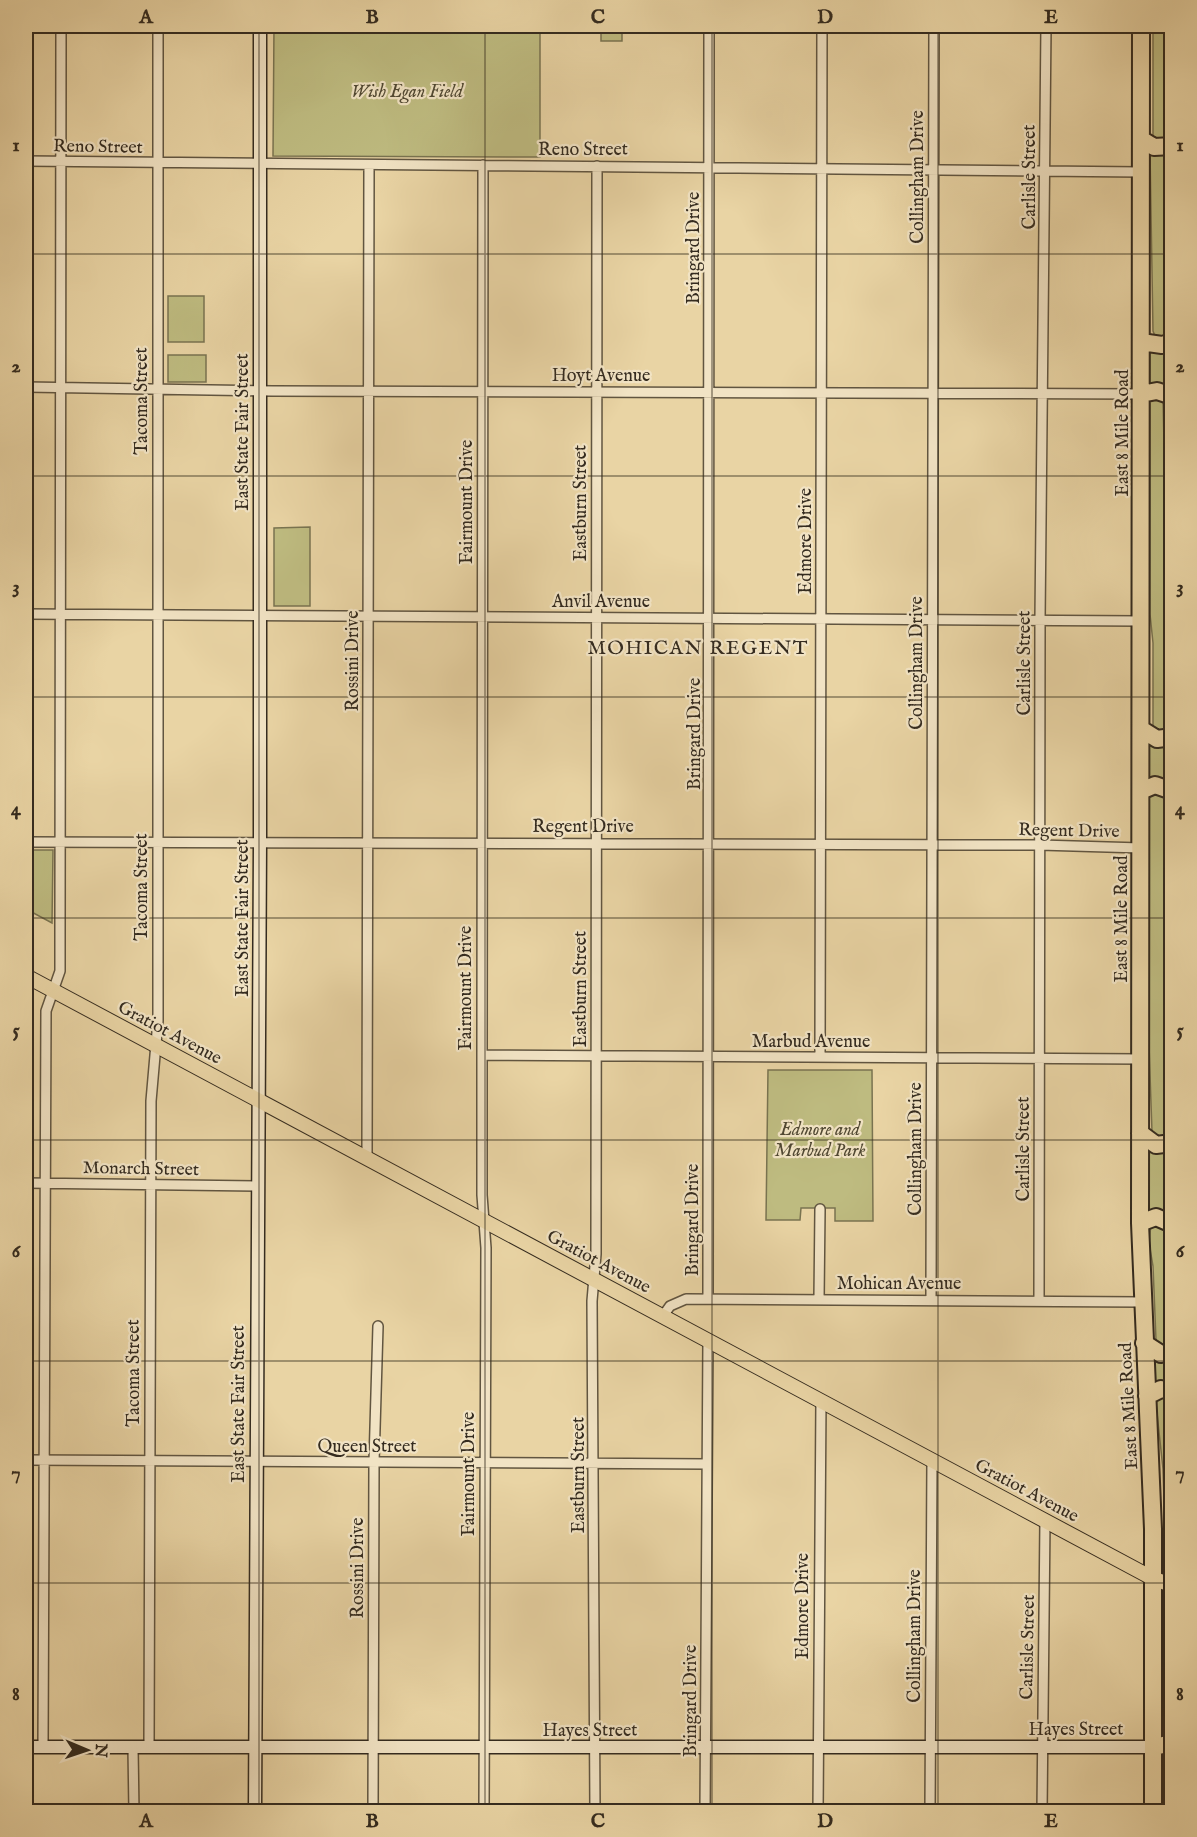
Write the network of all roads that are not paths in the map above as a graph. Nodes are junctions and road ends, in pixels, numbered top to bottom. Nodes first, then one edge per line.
1 (61, 26) edge
2 (158, 26) edge
3 (260, 26) edge
4 (710, 26) edge
5 (822, 26) edge
6 (934, 26) edge
7 (1046, 26) edge
8 (1141, 26) edge
9 (1141, 139) junction
10 (1172, 146) edge
11 (26, 161) edge
12 (61, 163) junction
13 (158, 163) junction
14 (260, 164) junction
15 (369, 165) junction
16 (483, 165) junction
17 (597, 166) junction
18 (710, 166) junction
19 (822, 167) junction
20 (934, 168) junction
21 (1046, 169) junction
22 (1141, 172) junction
23 (1141, 342) junction
24 (1172, 342) edge
25 (26, 387) edge
26 (61, 389) junction
27 (158, 390) junction
28 (368, 390) junction
29 (261, 391) junction
30 (483, 391) junction
31 (597, 392) junction
32 (710, 392) junction
33 (822, 392) junction
34 (934, 393) junction
35 (1042, 393) junction
36 (1141, 394) junction
37 (1172, 396) edge
38 (26, 614) edge
39 (60, 615) junction
40 (260, 616) junction
41 (158, 617) junction
42 (368, 617) junction
43 (483, 617) junction
44 (597, 618) junction
45 (710, 618) junction
46 (821, 619) junction
47 (933, 620) junction
48 (1040, 620) junction
49 (1141, 621) junction
50 (1141, 729) junction
51 (1172, 737) edge
52 (1172, 790) edge
53 (1141, 791) junction
54 (26, 842) edge
55 (61, 842) junction
56 (483, 842) junction
57 (158, 843) junction
58 (260, 843) junction
59 (597, 843) junction
60 (711, 843) junction
61 (368, 844) junction
62 (821, 844) junction
63 (1040, 845) junction
64 (933, 846) junction
65 (1141, 848) junction
66 (26, 976) edge
67 (53, 991) junction
68 (154, 1044) junction
69 (482, 1055) junction
70 (596, 1056) junction
71 (710, 1057) junction
72 (820, 1057) junction
73 (932, 1058) junction
74 (1040, 1058) junction
75 (1141, 1059) junction
76 (258, 1099) junction
77 (1140, 1133) junction
78 (1172, 1143) edge
79 (367, 1158) junction
80 (26, 1183) edge
81 (45, 1184) junction
82 (150, 1184) junction
83 (256, 1185) junction
84 (819, 1209) dead end
85 (483, 1220) junction
86 (1140, 1223) junction
87 (1172, 1224) edge
88 (594, 1279) junction
89 (708, 1299) junction
90 (819, 1299) junction
91 (931, 1300) junction
92 (1039, 1300) junction
93 (1142, 1302) junction
94 (663, 1316) junction
95 (378, 1326) dead end
96 (708, 1339) junction
97 (1144, 1343) junction
98 (1172, 1352) edge
99 (1172, 1391) edge
100 (1147, 1396) junction
101 (821, 1400) junction
102 (26, 1460) edge
103 (44, 1460) junction
104 (932, 1460) junction
105 (150, 1461) junction
106 (256, 1462) junction
107 (374, 1462) junction
108 (485, 1463) junction
109 (594, 1463) junction
110 (707, 1464) junction
111 (1045, 1520) junction
112 (1154, 1579) junction
113 (1172, 1585) edge
114 (1172, 1597) edge
115 (1172, 1743) edge
116 (26, 1747) edge
117 (43, 1747) junction
118 (930, 1747) junction
119 (1154, 1747) junction
120 (133, 1748) junction
121 (149, 1748) junction
122 (595, 1748) junction
123 (706, 1748) junction
124 (819, 1748) junction
125 (1042, 1748) junction
126 (255, 1749) junction
127 (373, 1749) junction
128 (484, 1749) junction
129 (134, 1812) edge
130 (255, 1812) edge
131 (373, 1812) edge
132 (484, 1812) edge
133 (595, 1812) edge
134 (705, 1812) edge
135 (818, 1812) edge
136 (930, 1812) edge
137 (1042, 1812) edge
138 (1153, 1812) edge

1 - 12 street
2 - 13 street, Tacoma Street
3 - 14 street, East State Fair Street
4 - 18 street, Bringard Drive
5 - 19 street, Edmore Drive
6 - 20 street, Collingham Drive
7 - 21 street, Carlisle Street
8 - 9 highway, East 8 Mile Road
9 - 10 highway
9 - 22 highway, East 8 Mile Road
11 - 12 street, Reno Street
12 - 13 street, Reno Street
12 - 26 street
13 - 14 street, Reno Street
13 - 27 street, Tacoma Street
14 - 15 street, Reno Street
14 - 29 street, East State Fair Street
15 - 16 street, Reno Street
15 - 28 street, Rossini Drive
16 - 17 street, Reno Street
16 - 30 street, Fairmount Drive
17 - 18 street, Reno Street
17 - 31 street, Eastburn Street
18 - 19 street, Reno Street
18 - 32 street, Bringard Drive
19 - 20 street, Reno Street
19 - 33 street, Edmore Drive
20 - 21 street, Reno Street
20 - 34 street, Collingham Drive
21 - 22 street, Reno Street
21 - 35 street, Carlisle Street
22 - 23 highway, East 8 Mile Road
23 - 24 highway
23 - 36 highway, East 8 Mile Road
25 - 26 street, Hoyt Avenue
26 - 27 street, Hoyt Avenue
26 - 39 street
27 - 29 street, Hoyt Avenue
27 - 41 street, Tacoma Street
28 - 29 street, Hoyt Avenue
28 - 30 street, Hoyt Avenue
28 - 42 street, Rossini Drive
29 - 40 street, East State Fair Street
30 - 31 street, Hoyt Avenue
30 - 43 street, Fairmount Drive
31 - 32 street, Hoyt Avenue
31 - 44 street, Eastburn Street
32 - 33 street, Hoyt Avenue
32 - 45 street, Bringard Drive
33 - 34 street, Hoyt Avenue
33 - 46 street, Edmore Drive
34 - 35 street, Hoyt Avenue
34 - 47 street, Collingham Drive
35 - 36 street, Hoyt Avenue
35 - 48 street, Carlisle Street
36 - 37 highway
36 - 49 highway, East 8 Mile Road
38 - 39 street, Anvil Avenue
39 - 41 street, Anvil Avenue
39 - 55 street
40 - 41 street, Anvil Avenue
40 - 42 street, Anvil Avenue
40 - 58 street, East State Fair Street
41 - 57 street, Tacoma Street
42 - 43 street, Anvil Avenue
42 - 61 street, Rossini Drive
43 - 44 street, Anvil Avenue
43 - 56 street, Fairmount Drive
44 - 45 street, Anvil Avenue
44 - 59 street, Eastburn Street
45 - 46 street, Anvil Avenue
45 - 60 street, Bringard Drive
46 - 47 street, Anvil Avenue
46 - 62 street, Edmore Drive
47 - 48 street, Anvil Avenue
47 - 64 street, Collingham Drive
48 - 49 street, Anvil Avenue
48 - 63 street, Carlisle Street
49 - 50 highway, East 8 Mile Road
50 - 51 highway
50 - 53 highway, East 8 Mile Road
52 - 53 highway
53 - 65 highway, East 8 Mile Road
54 - 55 street, Regent Drive
55 - 57 street, Regent Drive
55 - 67 street
56 - 59 street, Regent Drive
56 - 61 street, Regent Drive
56 - 69 street, Fairmount Drive
57 - 58 street, Regent Drive
57 - 68 street, Tacoma Street
58 - 61 street, Regent Drive
58 - 76 street, East State Fair Street
59 - 60 street, Regent Drive
59 - 70 street, Eastburn Street
60 - 62 street, Regent Drive
60 - 71 street, Bringard Drive
61 - 79 street, Rossini Drive
62 - 64 street, Regent Drive
62 - 72 street, Edmore Drive
63 - 64 street, Regent Drive
63 - 65 street, Regent Drive
63 - 74 street, Carlisle Street
64 - 73 street, Collingham Drive
65 - 75 highway, East 8 Mile Road
66 - 67 main road, Gratiot Avenue
67 - 68 main road, Gratiot Avenue
67 - 81 street
68 - 76 main road, Gratiot Avenue
68 - 82 street, Tacoma Street
69 - 70 street, Marbud Avenue
69 - 85 street, Fairmount Drive
70 - 71 street, Marbud Avenue
70 - 88 street, Eastburn Street
71 - 72 street, Marbud Avenue
71 - 89 street, Bringard Drive
72 - 73 street, Marbud Avenue
73 - 74 street, Marbud Avenue
73 - 91 street, Collingham Drive
74 - 75 street, Marbud Avenue
74 - 92 street, Carlisle Street
75 - 77 highway, East 8 Mile Road
76 - 79 main road, Gratiot Avenue
76 - 83 street, East State Fair Street
77 - 78 highway
77 - 86 highway, East 8 Mile Road
79 - 85 main road, Gratiot Avenue
80 - 81 street, Monarch Street
81 - 82 street, Monarch Street
81 - 103 street
82 - 83 street, Monarch Street
82 - 105 street, Tacoma Street
83 - 106 street, East State Fair Street
84 - 90 street
85 - 88 main road, Gratiot Avenue
85 - 108 street, Fairmount Drive
86 - 87 highway
86 - 93 highway, East 8 Mile Road
88 - 94 main road, Gratiot Avenue
88 - 109 street, Eastburn Street
89 - 90 street, Mohican Avenue
89 - 94 street, Mohican Avenue
90 - 91 street, Mohican Avenue
91 - 92 street, Mohican Avenue
92 - 93 street, Mohican Avenue
93 - 97 highway, East 8 Mile Road
94 - 96 main road, Gratiot Avenue
95 - 107 street, Rossini Drive
96 - 101 main road, Gratiot Avenue
96 - 110 street, Bringard Drive
97 - 98 highway
97 - 100 highway, East 8 Mile Road
99 - 100 highway
100 - 112 highway, East 8 Mile Road
101 - 104 main road, Gratiot Avenue
101 - 124 street, Edmore Drive
102 - 103 street, Queen Street
103 - 105 street, Queen Street
103 - 117 street
104 - 111 main road, Gratiot Avenue
104 - 118 street, Collingham Drive
105 - 106 street, Queen Street
105 - 121 street, Tacoma Street
106 - 107 street, Queen Street
106 - 126 street, East State Fair Street
107 - 108 street, Queen Street
107 - 127 street, Rossini Drive
108 - 109 street, Queen Street
108 - 128 street, Fairmount Drive
109 - 110 street, Queen Street
109 - 122 street, Eastburn Street
110 - 123 street, Bringard Drive
111 - 112 main road, Gratiot Avenue
111 - 125 street, Carlisle Street
112 - 113 main road, Gratiot Avenue
112 - 114 main road, Gratiot Avenue
112 - 119 highway, East 8 Mile Road
115 - 119 highway
116 - 117 street, Hayes Street
117 - 120 street, Hayes Street
118 - 124 street, Hayes Street
118 - 125 street, Hayes Street
118 - 136 street, Collingham Drive
119 - 125 street, Hayes Street
119 - 138 highway, East 8 Mile Road
120 - 121 street, Hayes Street
120 - 129 street
121 - 126 street, Hayes Street
122 - 123 street, Hayes Street
122 - 128 street, Hayes Street
122 - 133 street, Eastburn Street
123 - 124 street, Hayes Street
123 - 134 street, Bringard Drive
124 - 135 street, Edmore Drive
125 - 137 street, Carlisle Street
126 - 127 street, Hayes Street
126 - 130 street, East State Fair Street
127 - 128 street, Hayes Street
127 - 131 street, Rossini Drive
128 - 132 street, Fairmount Drive

